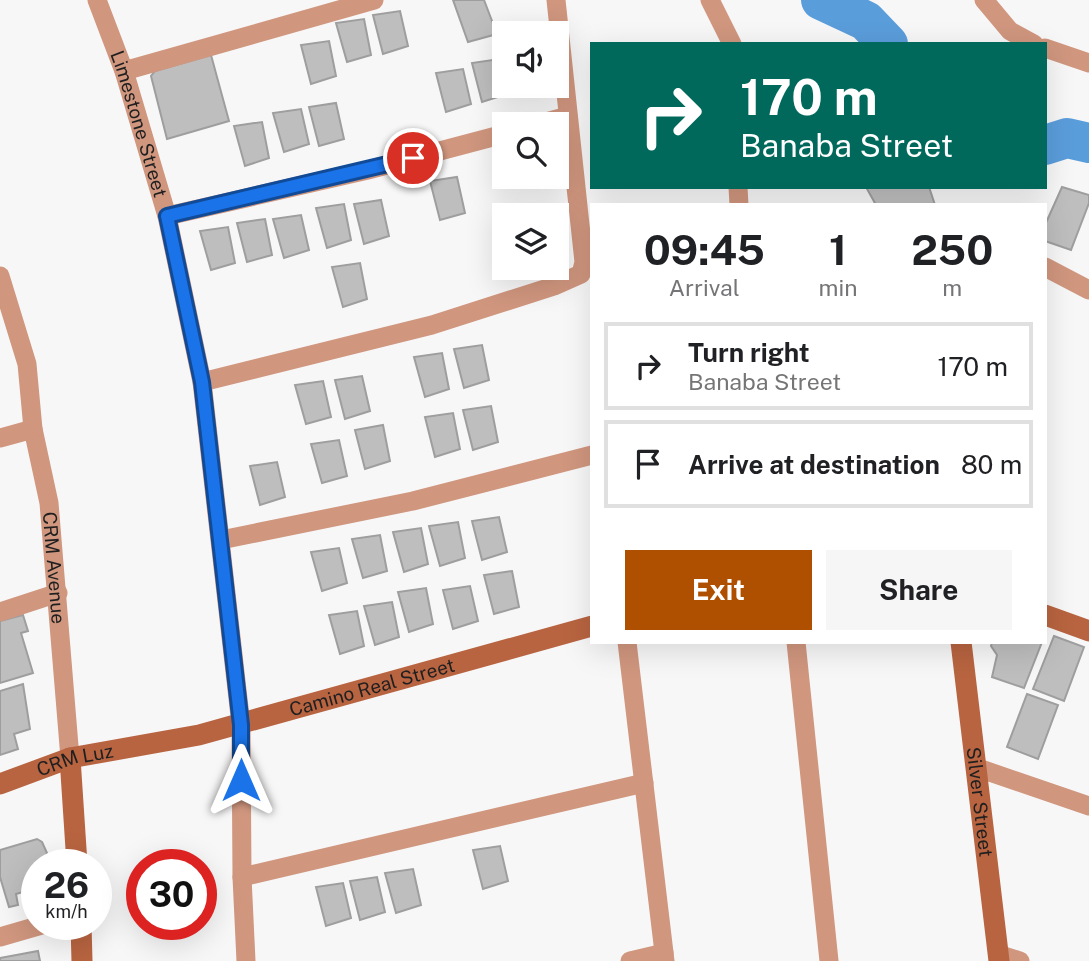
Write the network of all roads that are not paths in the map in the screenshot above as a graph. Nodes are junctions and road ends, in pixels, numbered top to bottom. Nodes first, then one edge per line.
1 (97, 0) edge
2 (374, 0) edge
3 (556, 0) edge
4 (710, 0) edge
5 (984, 0) edge
6 (731, 42) edge
7 (1030, 42) edge
8 (1047, 49) edge
9 (1089, 63) edge
10 (124, 71) junction
11 (568, 112) edge
12 (569, 125) edge
13 (492, 137) edge
14 (167, 216) junction
15 (1047, 268) edge
16 (0, 276) edge
17 (1089, 290) edge
18 (202, 382) junction
19 (33, 429) junction
20 (0, 438) edge
21 (590, 456) edge
22 (221, 540) junction
23 (58, 593) junction
24 (0, 612) edge
25 (1047, 616) edge
26 (590, 627) edge
27 (1089, 631) edge
28 (627, 644) edge
29 (796, 644) edge
30 (961, 644) edge
31 (241, 725) junction
32 (151, 746) joint
33 (69, 758) junction
34 (978, 768) junction
35 (644, 783) junction
36 (0, 785) edge
37 (1089, 806) edge
38 (76, 849) edge
39 (242, 877) junction
40 (21, 931) edge
41 (0, 937) edge
42 (81, 940) edge
43 (664, 957) edge
44 (999, 957) edge
45 (82, 961) edge
46 (246, 961) edge
47 (630, 961) edge
48 (830, 961) edge
49 (1020, 961) edge

1 - 10 street, Limestone Street
2 - 10 street
3 - 11 street
4 - 6 street
5 - 7 street
8 - 9 street
10 - 14 street, Limestone Street
12 - 18 street
13 - 14 street
14 - 18 street, Limestone Street
15 - 17 street
16 - 19 street, CRM Avenue
18 - 22 street, Limestone Street
19 - 20 street
19 - 23 street, CRM Avenue
21 - 22 street
22 - 31 street, Limestone Street
23 - 24 street
23 - 33 street, CRM Avenue
25 - 27 street
26 - 31 street, Camino Real Street
28 - 35 street
29 - 48 street
30 - 34 street, Silver Street
31 - 32 street, Camino Real Street
31 - 39 street, Limestone Street
32 - 33 street, CRM Luz
33 - 36 street, CRM Luz
33 - 38 street, CRM Avenue
34 - 37 street
34 - 44 street, Silver Street
35 - 39 street
35 - 43 street
39 - 46 street, Limestone Street
40 - 41 street
42 - 45 street
43 - 47 street
44 - 49 street

